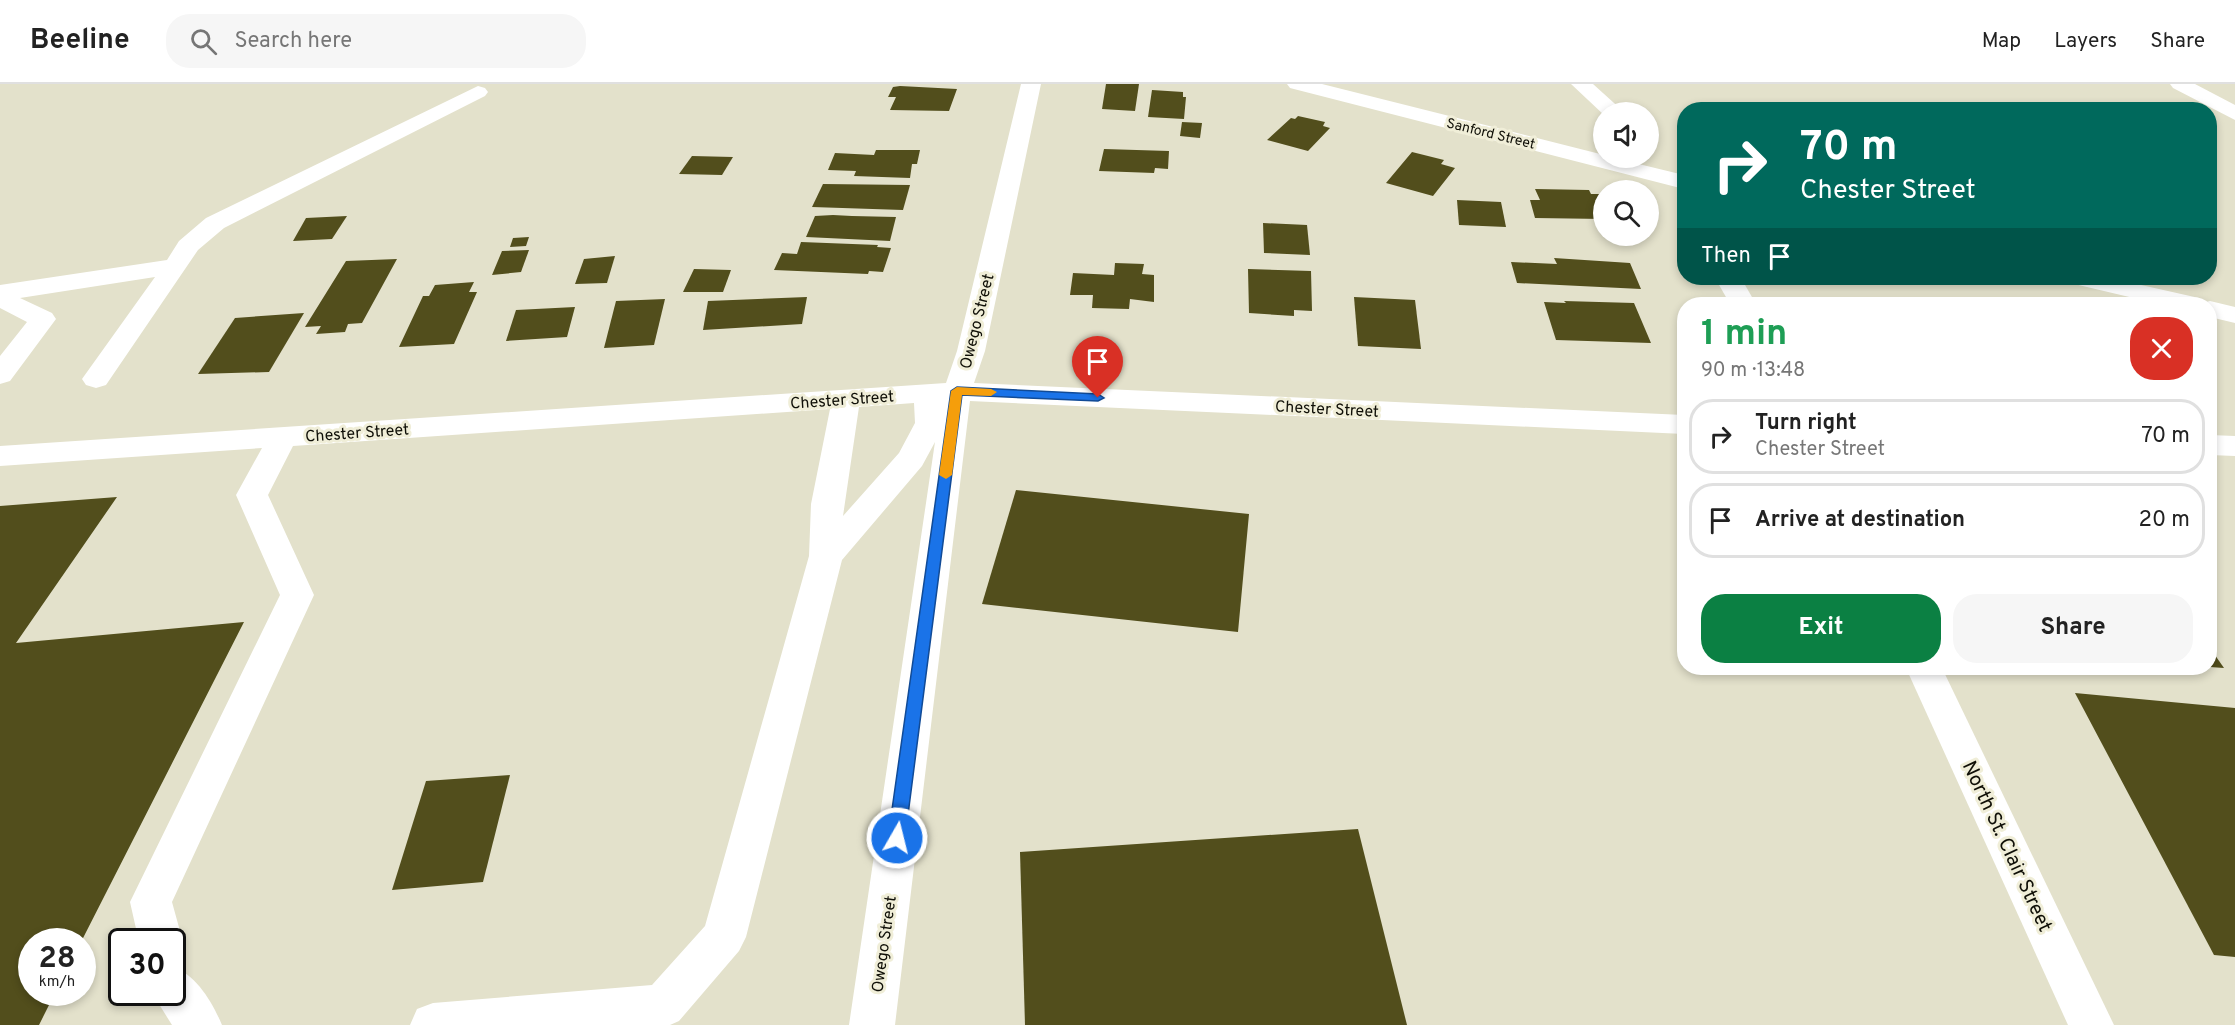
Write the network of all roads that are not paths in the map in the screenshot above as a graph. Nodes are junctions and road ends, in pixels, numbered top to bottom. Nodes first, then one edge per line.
1 (1031, 84) edge
2 (1297, 84) edge
3 (1581, 84) edge
4 (2180, 84) edge
5 (477, 92) dead end
6 (1602, 102) edge
7 (2213, 102) edge
8 (2217, 104) edge
9 (2235, 114) edge
10 (1659, 162) edge
11 (1677, 179) edge
12 (1677, 180) edge
13 (176, 266) junction
14 (2109, 285) edge
15 (0, 295) edge
16 (2160, 297) edge
17 (2217, 311) edge
18 (2235, 315) edge
19 (0, 375) edge
20 (96, 379) dead end
21 (942, 392) junction
22 (846, 399) junction
23 (1677, 425) edge
24 (283, 437) junction
25 (2217, 445) edge
26 (2235, 446) edge
27 (0, 456) edge
28 (826, 556) junction
29 (1927, 675) edge
30 (158, 928) edge
31 (186, 1006) edge
32 (199, 1025) edge
33 (433, 1025) edge
34 (872, 1025) edge
35 (2091, 1025) edge

1 - 21 street, Owego Street
2 - 12 street, Sanford Street
3 - 6 street
4 - 7 street
5 - 13 street
8 - 9 street
10 - 11 street
13 - 15 street
13 - 20 street
14 - 16 street
15 - 19 street
17 - 18 street
21 - 22 street, Chester Street
21 - 23 street, Chester Street
21 - 28 street
21 - 34 street, Owego Street
22 - 24 street, Chester Street
22 - 28 street
24 - 27 street, Chester Street
24 - 30 street
25 - 26 street
28 - 33 street
29 - 35 street, North St. Clair Street
31 - 32 street

